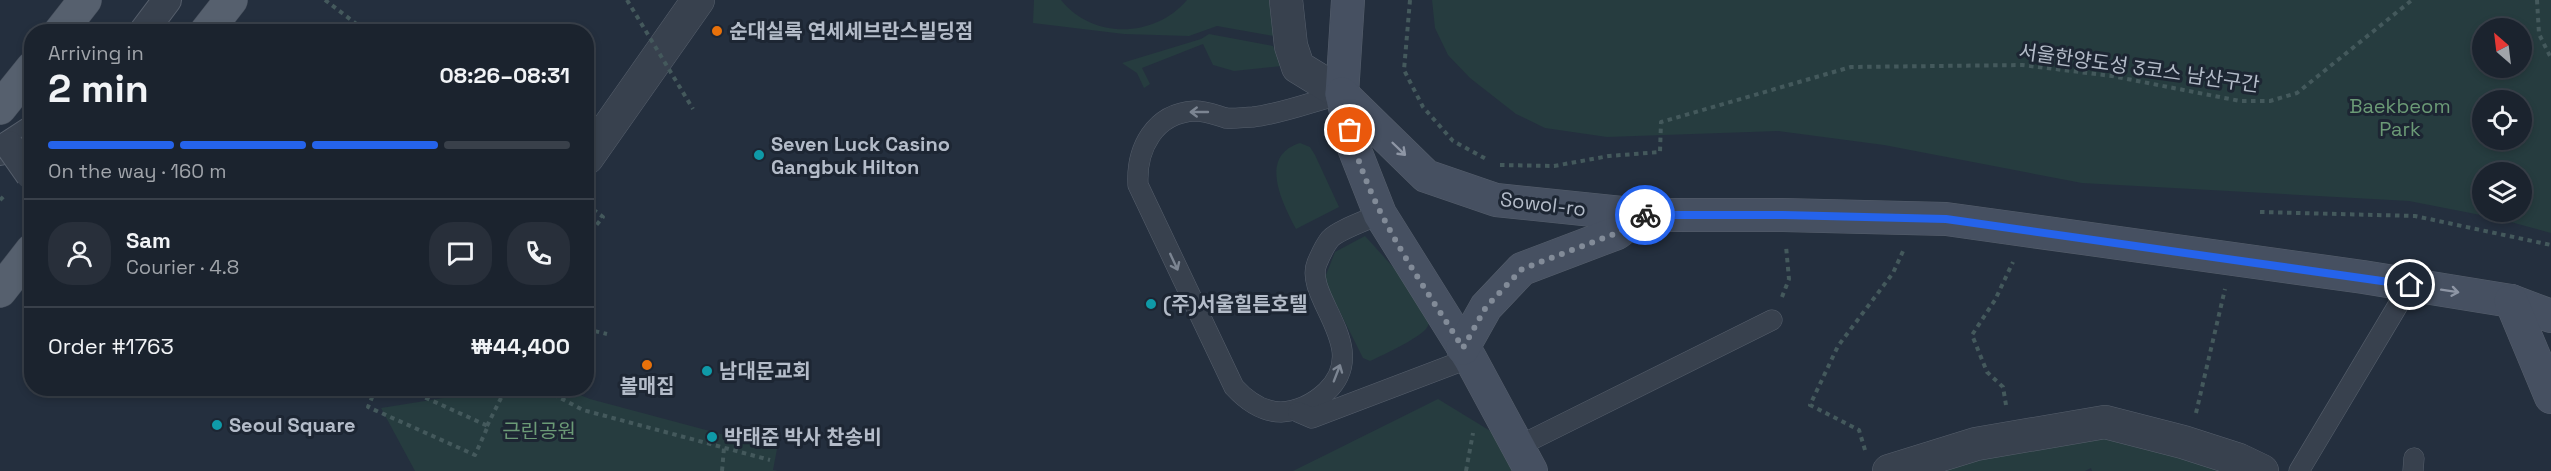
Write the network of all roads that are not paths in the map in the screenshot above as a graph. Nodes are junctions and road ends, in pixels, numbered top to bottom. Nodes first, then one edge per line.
1 (85, 0) edge
2 (167, 0) edge
3 (231, 0) edge
4 (698, 0) edge
5 (1286, 0) edge
6 (1339, 0) edge
7 (1348, 0) edge
8 (66, 24) edge
9 (149, 24) edge
10 (212, 24) edge
11 (24, 78) edge
12 (1342, 94) junction
13 (0, 108) edge
14 (14, 142) edge
15 (594, 148) edge
16 (24, 163) edge
17 (1380, 214) junction
18 (1641, 215) junction
19 (24, 242) edge
20 (0, 256) edge
21 (24, 260) edge
22 (2410, 285) junction
23 (0, 291) edge
24 (2511, 301) junction
25 (2551, 316) edge
26 (1772, 320) road end
27 (1466, 353) junction
28 (2551, 397) edge
29 (1295, 410) junction
30 (1524, 459) edge
31 (1879, 466) edge
32 (2262, 471) edge
33 (2299, 471) edge

1 - 8 main road
2 - 9 street
3 - 10 main road
4 - 15 street
5 - 12 street
6 - 12 lane
7 - 12 main road
11 - 13 main road
12 - 17 main road
12 -> 18 main road, Sowol-ro
12 -> 29 lane
14 - 16 street, bridge
17 - 27 main road
29 -> 17 lane
18 - 22 main road, Sowol-ro
18 - 27 main road
19 - 20 main road
21 - 23 main road
22 -> 24 main road, Sowol-ro
22 - 33 lane
24 - 25 main road, Sowol-ro
24 - 28 main road
26 - 30 lane
27 - 29 lane
27 - 30 main road
31 - 32 street

